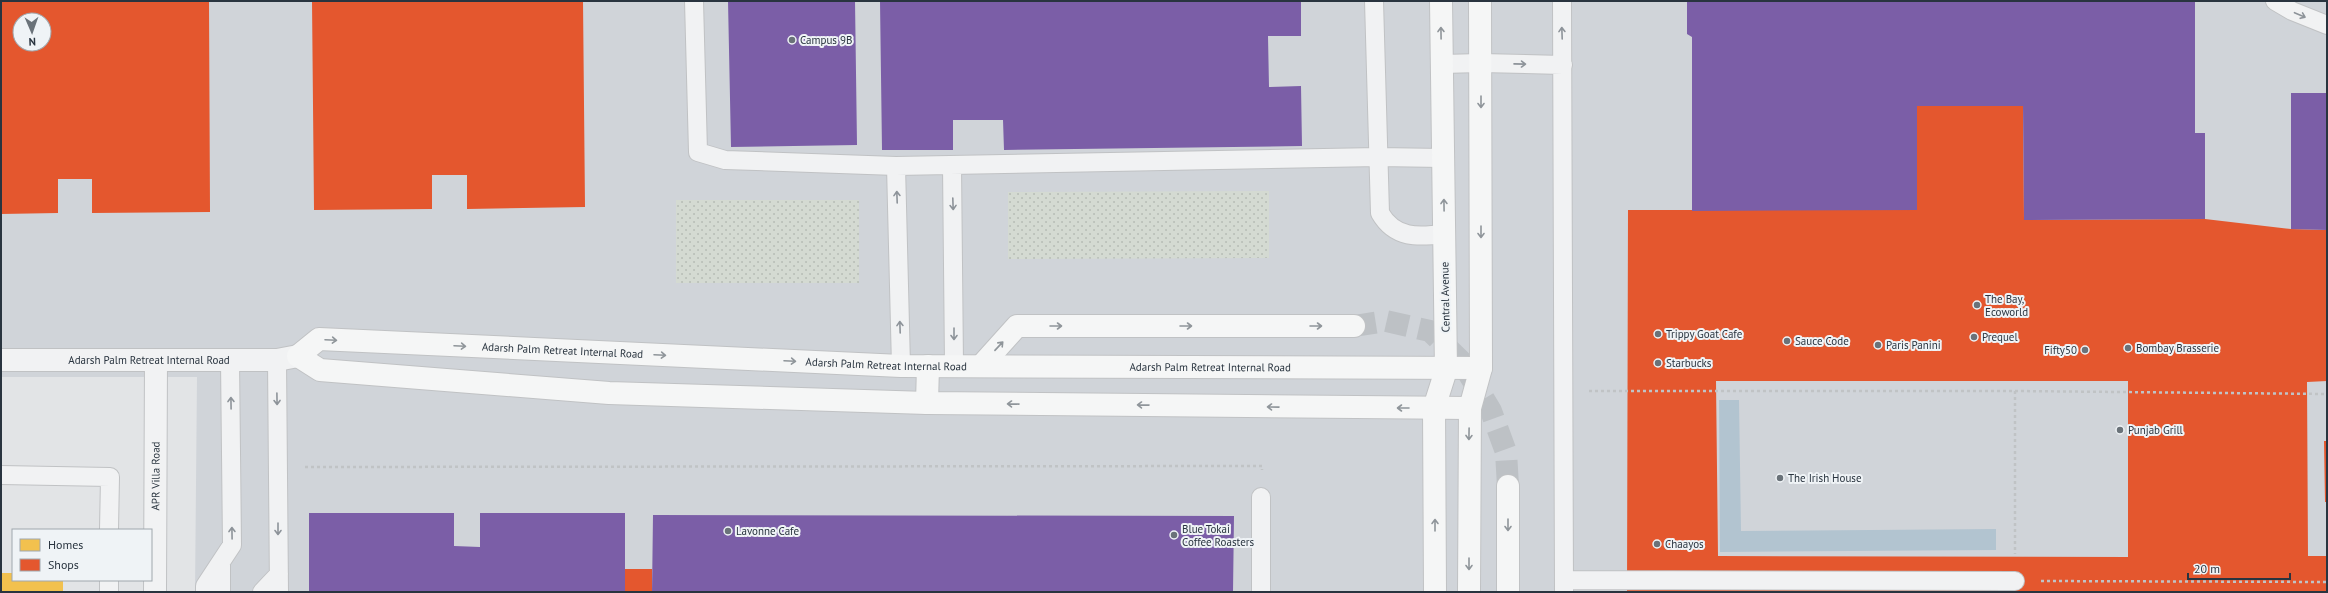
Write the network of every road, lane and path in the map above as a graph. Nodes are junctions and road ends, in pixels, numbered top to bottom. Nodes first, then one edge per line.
1 (694, 1) edge
2 (1374, 1) edge
3 (1441, 1) edge
4 (1480, 1) edge
5 (1562, 1) edge
6 (2275, 1) edge
7 (2327, 24) edge
8 (1481, 63) junction
9 (1442, 64) junction
10 (1563, 65) junction
11 (1378, 157) junction
12 (1443, 158) junction
13 (952, 165) junction
14 (896, 166) junction
15 (1444, 234) junction
16 (1354, 326) tunnel mouth
17 (287, 358) junction
18 (1, 360) edge
19 (156, 360) junction
20 (230, 360) junction
21 (954, 365) junction
22 (901, 366) junction
23 (928, 366) junction
24 (981, 366) junction
25 (1481, 368) junction
26 (1446, 370) junction
27 (1565, 391) junction
28 (2015, 391) junction
29 (2327, 394) edge
30 (927, 403) junction
31 (1434, 408) junction
32 (1470, 408) junction
33 (278, 467) junction
34 (1, 476) edge
35 (1508, 486) tunnel mouth
36 (1261, 497) joint
37 (110, 529) edge
38 (221, 562) junction
39 (109, 581) edge
40 (2015, 581) junction
41 (2327, 582) edge
42 (279, 583) edge
43 (1564, 586) edge
44 (109, 592) edge
45 (156, 592) edge
46 (205, 592) edge
47 (221, 592) edge
48 (262, 592) edge
49 (1261, 592) edge
50 (1435, 592) edge
51 (1469, 592) edge
52 (1508, 592) edge

1 - 14 lane
2 - 11 lane
9 -> 3 street, Central Avenue
4 - 8 street
10 -> 5 lane
6 -> 7 lane
8 - 9 lane
8 -> 10 lane
8 -> 25 street
9 - 12 street, Central Avenue
10 - 27 lane
11 - 12 lane
11 - 13 lane
11 - 15 lane
15 -> 12 street, Central Avenue
13 - 14 lane
13 -> 21 lane
22 -> 14 lane
15 - 26 street, Central Avenue
24 -> 16 street
17 - 20 street, Adarsh Palm Retreat Internal Road
17 -> 22 street, Adarsh Palm Retreat Internal Road
17 - 30 street
17 -> 33 lane
18 - 19 street, Adarsh Palm Retreat Internal Road
19 - 20 street, Adarsh Palm Retreat Internal Road
19 - 45 street, APR Villa Road
38 -> 20 lane
21 - 23 street, Adarsh Palm Retreat Internal Road
21 - 24 street, Adarsh Palm Retreat Internal Road
22 - 23 street, Adarsh Palm Retreat Internal Road
23 - 30 street
24 - 26 street, Adarsh Palm Retreat Internal Road
25 - 26 street, Adarsh Palm Retreat Internal Road
25 - 32 street
26 - 31 street, Central Avenue
27 - 28 path
27 - 43 lane
28 - 29 path
28 - 40 path
31 -> 30 street
31 - 32 street
50 -> 31 street, Central Avenue
32 -> 51 street
33 - 36 path
33 -> 42 lane
34 - 37 lane
35 -> 52 street
36 - 49 lane
38 - 46 lane
38 - 47 lane
39 - 44 lane
40 - 41 path
40 - 43 lane
42 - 48 lane

